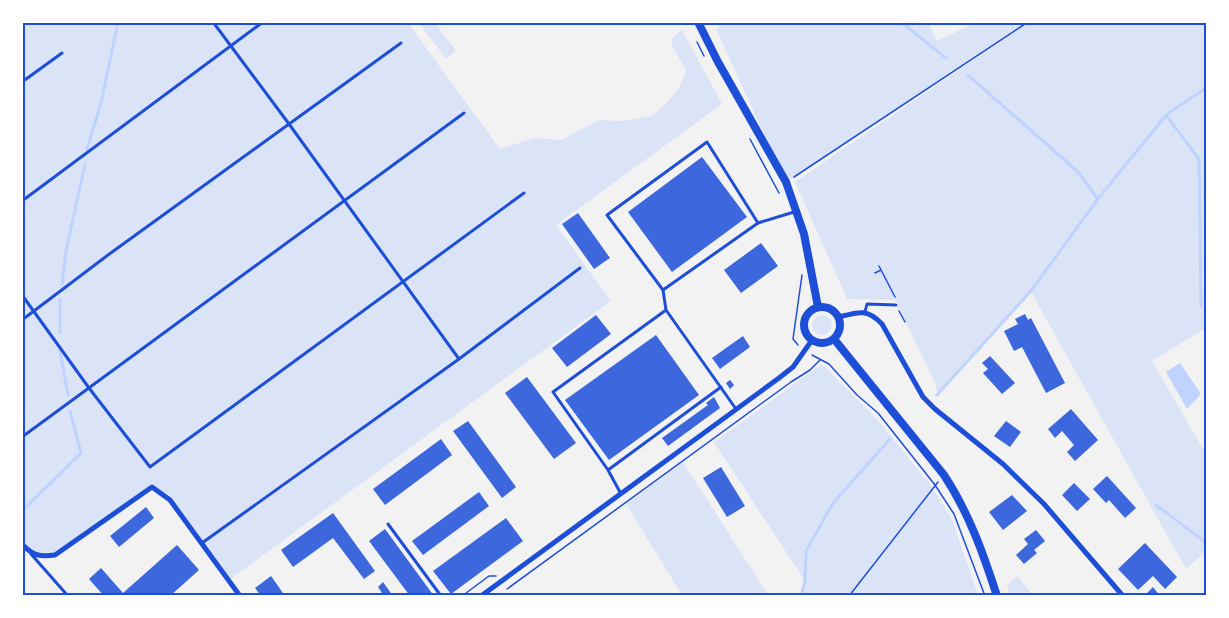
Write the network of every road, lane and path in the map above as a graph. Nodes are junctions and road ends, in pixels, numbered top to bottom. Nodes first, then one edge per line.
1 (213, 22) edge
2 (263, 22) edge
3 (698, 22) edge
4 (1028, 22) edge
5 (695, 38) dead end
6 (401, 43) dead end
7 (230, 47) junction
8 (62, 53) dead end
9 (704, 57) dead end
10 (22, 82) edge
11 (464, 113) dead end
12 (289, 124) junction
13 (747, 134) dead end
14 (786, 182) junction
15 (524, 193) dead end
16 (779, 194) dead end
17 (22, 201) edge
18 (345, 201) junction
19 (797, 211) junction
20 (758, 223) junction
21 (879, 266) dead end
22 (580, 268) dead end
23 (881, 270) junction
24 (875, 273) dead end
25 (802, 274) dead end
26 (404, 283) junction
27 (663, 290) junction
28 (22, 295) edge
29 (896, 305) junction
30 (818, 307) junction
31 (666, 310) junction
32 (35, 312) junction
33 (865, 312) junction
34 (839, 317) junction
35 (22, 321) edge
36 (905, 322) dead end
37 (834, 339) junction
38 (812, 340) junction
39 (806, 351) junction
40 (459, 359) junction
41 (721, 387) junction
42 (89, 388) junction
43 (736, 409) junction
44 (22, 438) edge
45 (608, 470) junction
46 (944, 475) junction
47 (935, 485) junction
48 (621, 494) junction
49 (388, 524) dead end
50 (202, 543) junction
51 (22, 544) edge
52 (29, 551) junction
53 (68, 596) edge
54 (240, 596) edge
55 (441, 596) edge
56 (481, 596) edge
57 (849, 596) edge
58 (985, 596) edge
59 (997, 596) edge
60 (1123, 596) edge

1 - 7 lane
2 - 7 lane
3 - 14 main road
4 - 14 path
5 - 9 path
6 - 12 lane
7 - 12 lane
7 - 17 lane
8 - 10 lane
11 - 18 lane
12 - 18 lane
12 - 32 lane
13 - 16 path
14 - 19 main road
15 - 26 lane
18 - 26 lane
18 - 42 lane
19 - 20 lane
19 - 30 main road
20 - 27 lane
20 - 27 lane
21 - 23 path
22 - 40 lane
23 - 24 path
23 - 29 path
25 - 39 path
26 - 40 lane
26 - 42 lane
27 - 31 lane
28 - 32 lane
29 - 33 lane
29 - 36 path
30 - 34 main road
30 - 38 main road
31 - 41 lane
31 - 45 lane
32 - 35 lane
32 - 42 lane
33 - 34 street
33 - 60 street
34 - 37 main road
37 - 38 main road
37 - 46 main road
38 - 39 street
39 - 43 street
39 - 47 path
40 - 50 lane
41 - 43 lane
41 - 45 lane
42 - 44 lane
43 - 48 street
45 - 48 lane
46 - 47 path
46 - 59 main road
47 - 57 path
47 - 58 path
48 - 56 street
49 - 55 lane
50 - 52 street
50 - 54 street
51 - 52 street
52 - 53 lane

